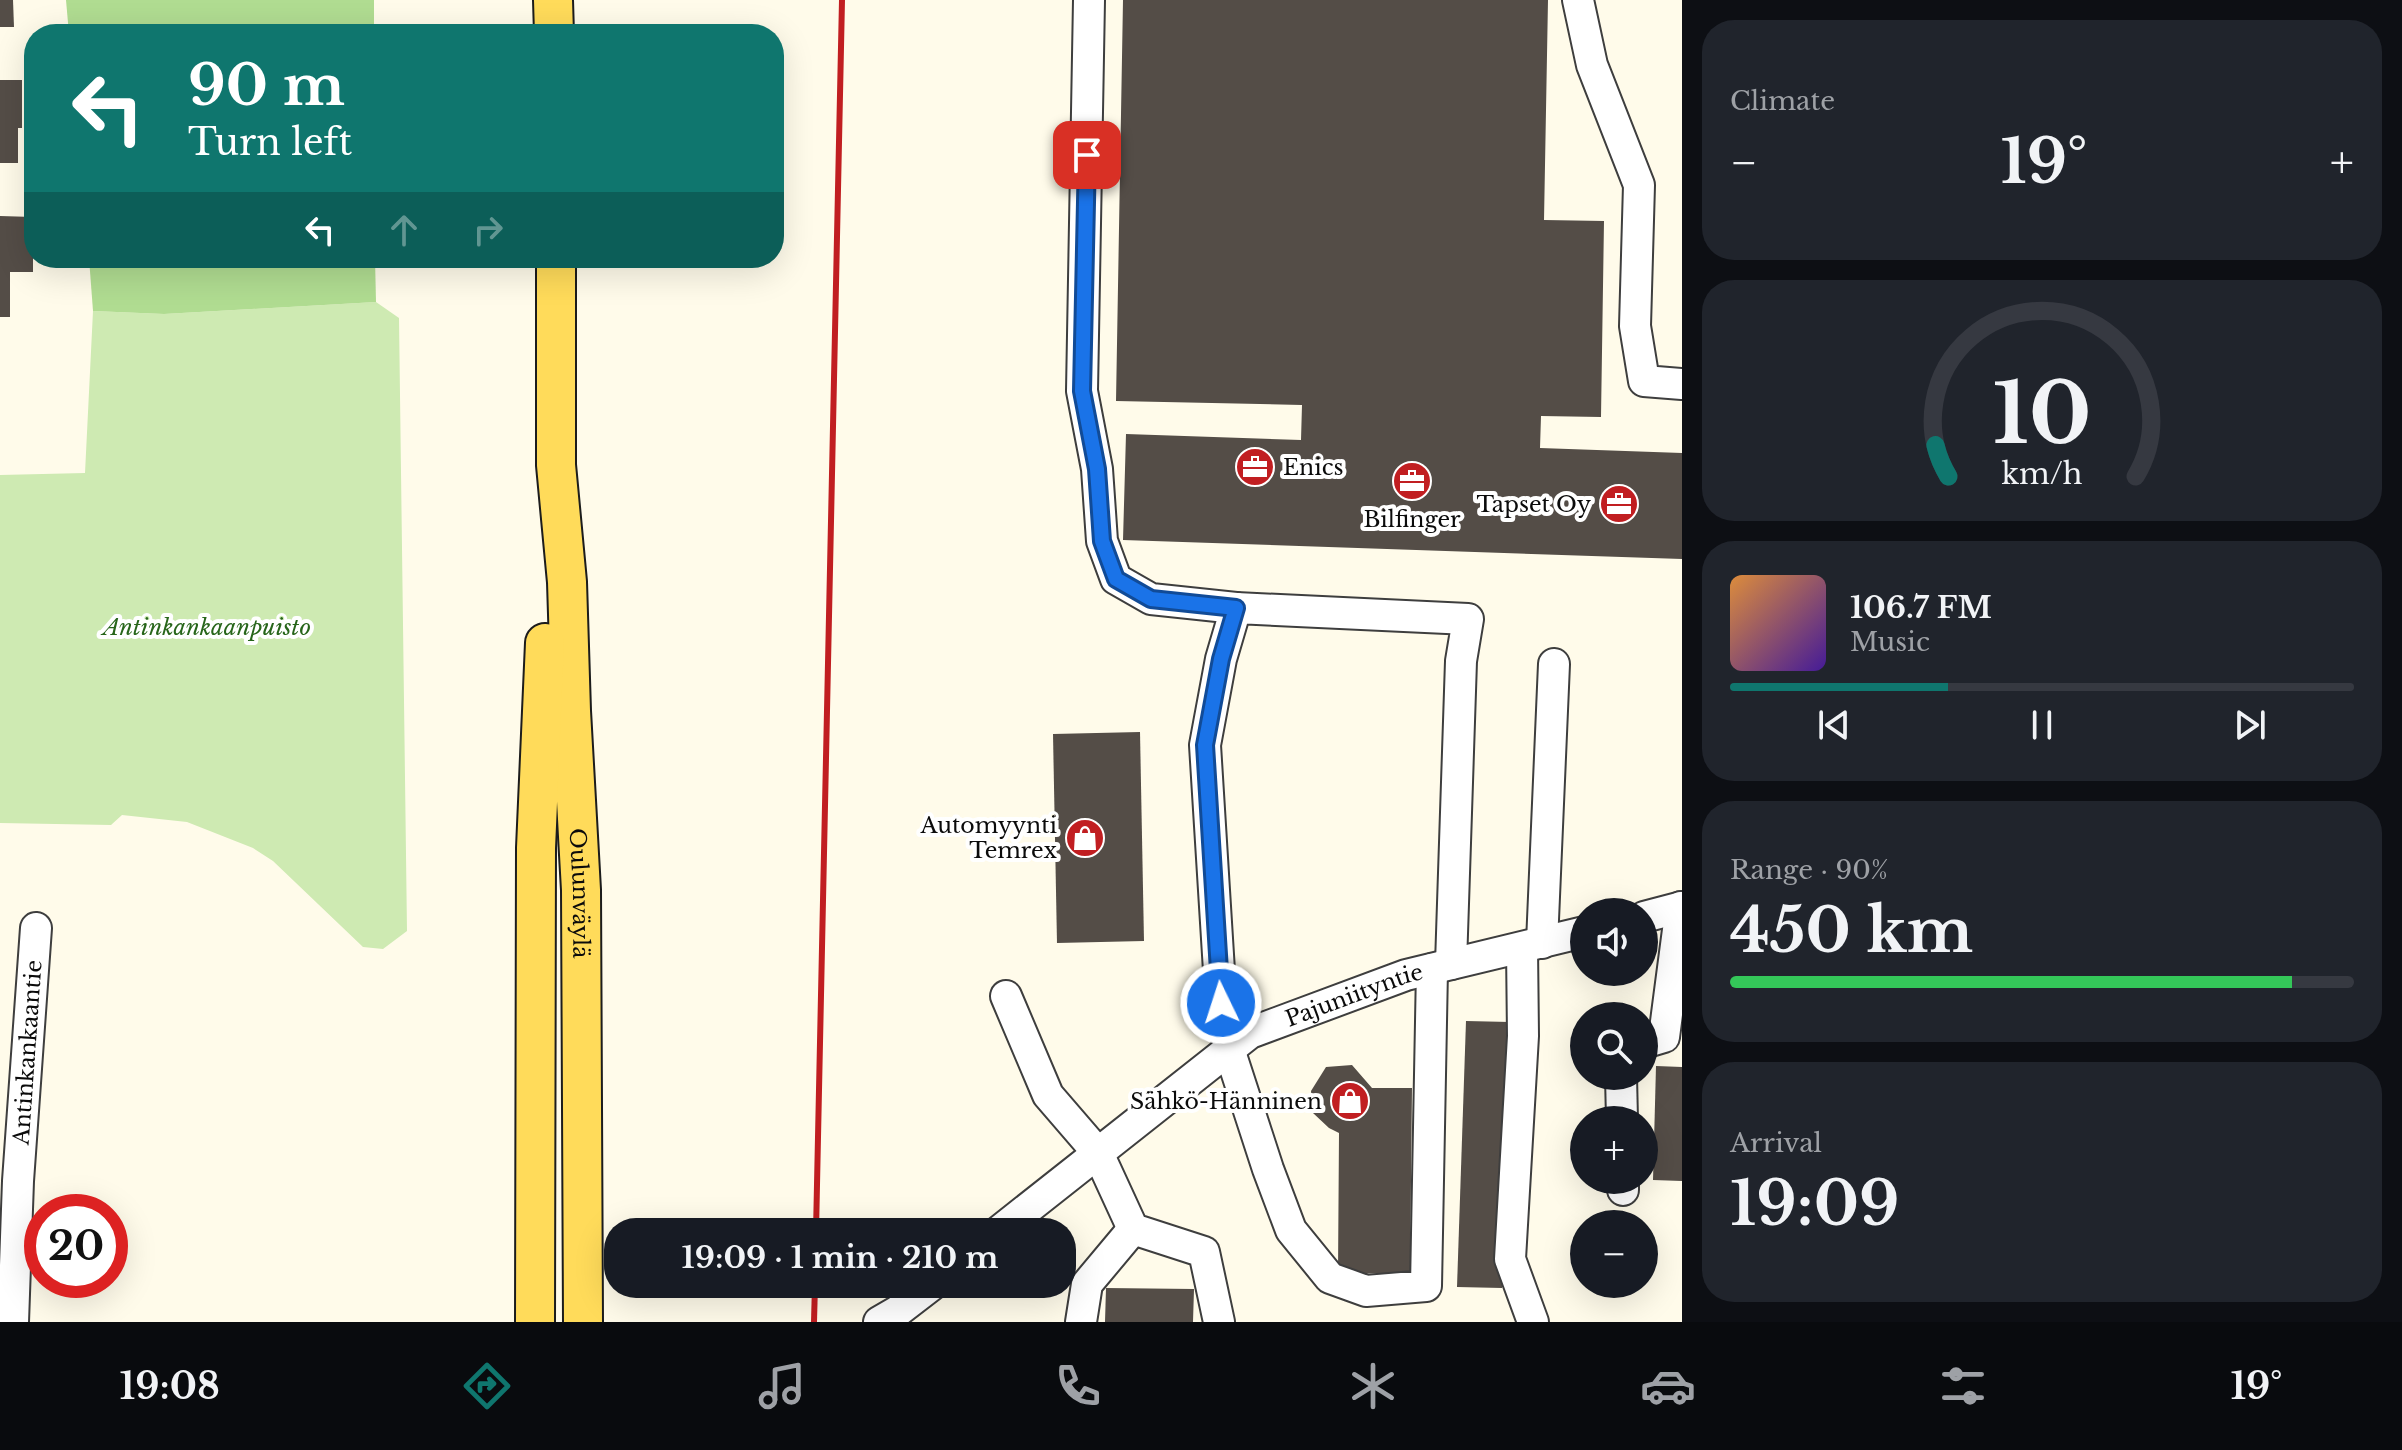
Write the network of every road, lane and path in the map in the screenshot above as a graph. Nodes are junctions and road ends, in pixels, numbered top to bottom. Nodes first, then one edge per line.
1 (553, 0) edge
2 (1089, 0) edge
3 (1578, 0) edge
4 (554, 24) edge
5 (556, 268) edge
6 (1682, 384) edge
7 (556, 465) junction
8 (1236, 608) junction
9 (1554, 664) dead end
10 (1681, 907) edge
11 (1658, 913) edge
12 (36, 928) dead end
13 (1570, 936) edge
14 (1532, 946) junction
15 (1442, 966) junction
16 (1006, 996) dead end
17 (1658, 1039) edge
18 (1229, 1049) junction
19 (1098, 1153) junction
20 (1016, 1218) edge
21 (1133, 1229) junction
22 (916, 1298) edge
23 (892, 1318) edge
24 (0, 1319) edge
25 (15, 1322) edge
26 (535, 1322) edge
27 (583, 1322) edge
28 (1081, 1322) edge
29 (1219, 1322) edge
30 (1533, 1322) edge

1 - 4 main road
2 - 8 street
3 - 6 street
5 - 7 main road, Oulunväylä
7 - 26 main road, Oulunväylä
7 - 27 main road, Oulunväylä
8 - 15 street
8 - 18 street
9 - 14 street
10 - 11 street
10 - 17 street
12 - 25 street, Antinkankaantie
13 - 14 street, Pajuniityntie
14 - 15 street, Pajuniityntie
14 - 30 street
15 - 18 street, Pajuniityntie
15 - 18 street
16 - 19 street
18 - 19 street, Pajuniityntie
19 - 20 street, Pajuniityntie
19 - 21 street
21 - 28 street
21 - 29 street
22 - 23 street
24 - 25 street

